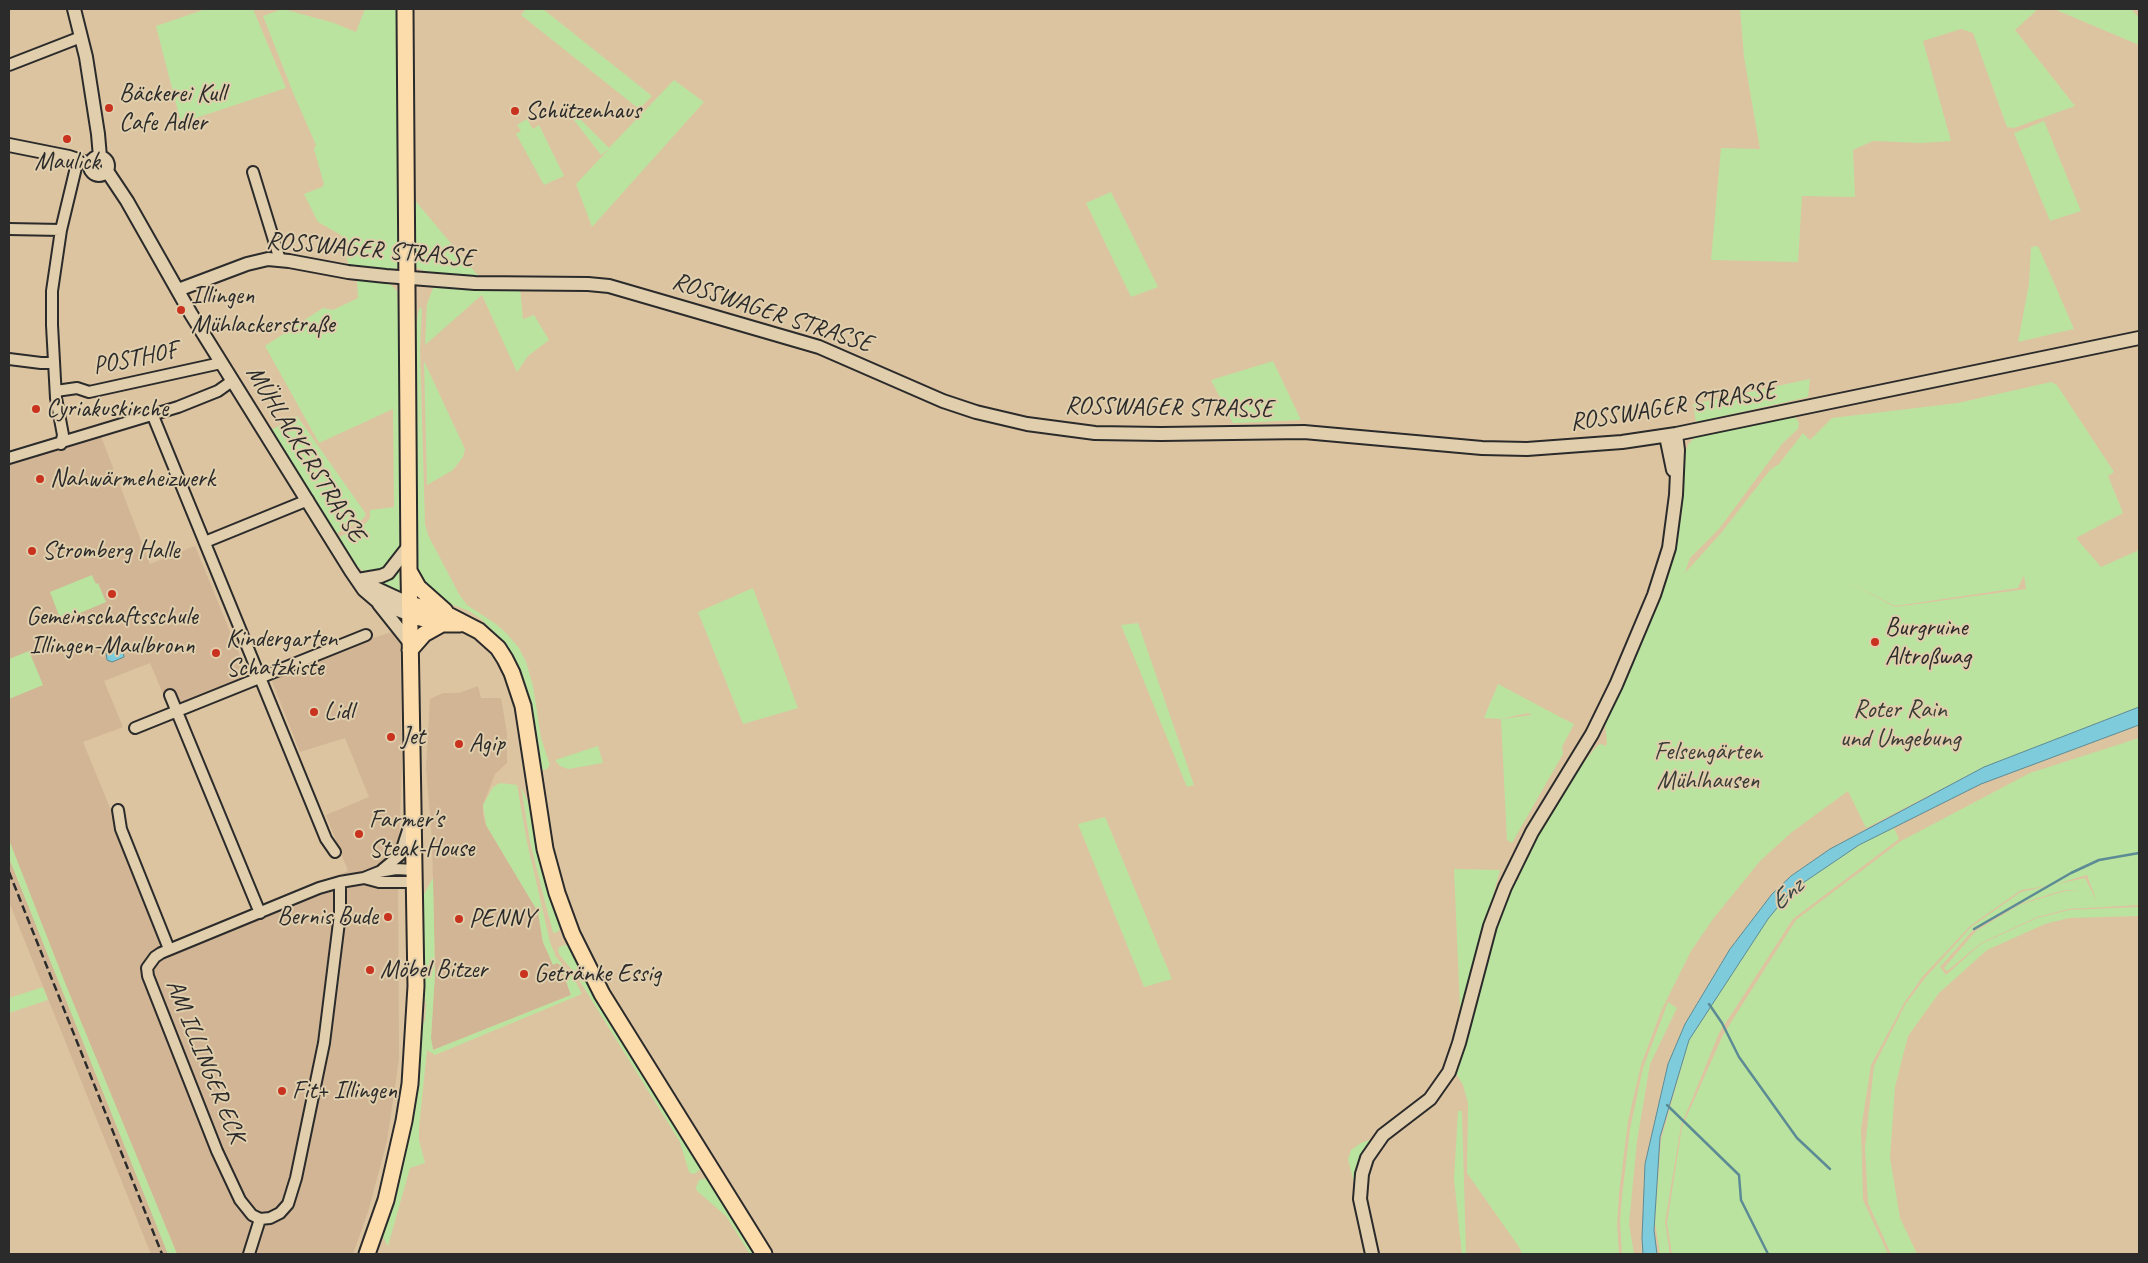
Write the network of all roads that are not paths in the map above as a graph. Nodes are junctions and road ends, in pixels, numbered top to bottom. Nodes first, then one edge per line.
1 (74, 9) edge
2 (405, 9) edge
3 (81, 37) junction
4 (9, 65) edge
5 (9, 145) edge
6 (95, 160) junction
7 (76, 164) junction
8 (253, 172) dead end
9 (9, 229) edge
10 (61, 230) junction
11 (280, 260) junction
12 (408, 277) junction
13 (178, 290) junction
14 (2139, 338) edge
15 (9, 360) edge
16 (54, 362) junction
17 (221, 363) junction
18 (232, 381) junction
19 (56, 391) junction
20 (153, 416) junction
21 (1671, 435) junction
22 (61, 444) junction
23 (9, 458) edge
24 (308, 500) junction
25 (205, 542) junction
26 (409, 546) junction
27 (409, 571) junction
28 (358, 580) junction
29 (378, 602) junction
30 (410, 610) junction
31 (446, 620) junction
32 (366, 635) dead end
33 (410, 646) junction
34 (261, 679) junction
35 (170, 695) dead end
36 (177, 711) junction
37 (135, 728) dead end
38 (118, 810) dead end
39 (412, 811) junction
40 (335, 852) dead end
41 (379, 872) junction
42 (414, 876) junction
43 (364, 878) junction
44 (340, 882) junction
45 (260, 913) junction
46 (168, 950) junction
47 (260, 1219) junction
48 (249, 1254) edge
49 (367, 1254) edge
50 (764, 1254) edge
51 (1372, 1254) edge

1 - 3 street
2 - 12 main road
3 - 4 street
3 - 6 street
5 - 7 street
6 - 7 street
6 - 13 street, MÜHLACKERSTRASSE
7 - 10 street
8 - 11 street
9 - 10 street
10 - 16 street
11 - 12 street, ROSSWAGER STRASSE
11 - 13 street, ROSSWAGER STRASSE
12 - 21 street, ROSSWAGER STRASSE
12 - 26 main road
13 - 17 street, MÜHLACKERSTRASSE
14 - 21 street, ROSSWAGER STRASSE
15 - 16 street
16 - 19 street
17 - 18 street, MÜHLACKERSTRASSE
17 - 19 street, POSTHOF
18 - 20 street
18 - 24 street, MÜHLACKERSTRASSE
19 - 22 street
20 - 22 street
20 - 25 street
21 - 51 street
22 - 23 street
24 - 25 street
24 - 28 street, MÜHLACKERSTRASSE
25 - 34 street
26 - 27 main road
26 - 28 street
27 - 30 main road
27 - 31 main road
28 - 29 street, MÜHLACKERSTRASSE
28 - 30 street, MÜHLACKERSTRASSE
29 - 30 street, MÜHLACKERSTRASSE
29 - 33 street
30 - 31 main road
30 - 33 main road
31 - 33 main road
31 - 50 main road
32 - 34 street
33 - 39 main road
34 - 36 street
34 - 40 street
35 - 36 street
36 - 37 street
36 - 45 street
38 - 46 street
39 - 41 street
39 - 42 main road
41 - 42 street
41 - 43 street
42 - 43 street
42 - 49 main road
43 - 44 street, AM ILLINGER ECK
44 - 45 street, AM ILLINGER ECK
44 - 47 street
45 - 46 street, AM ILLINGER ECK
46 - 47 street, AM ILLINGER ECK
47 - 48 street

